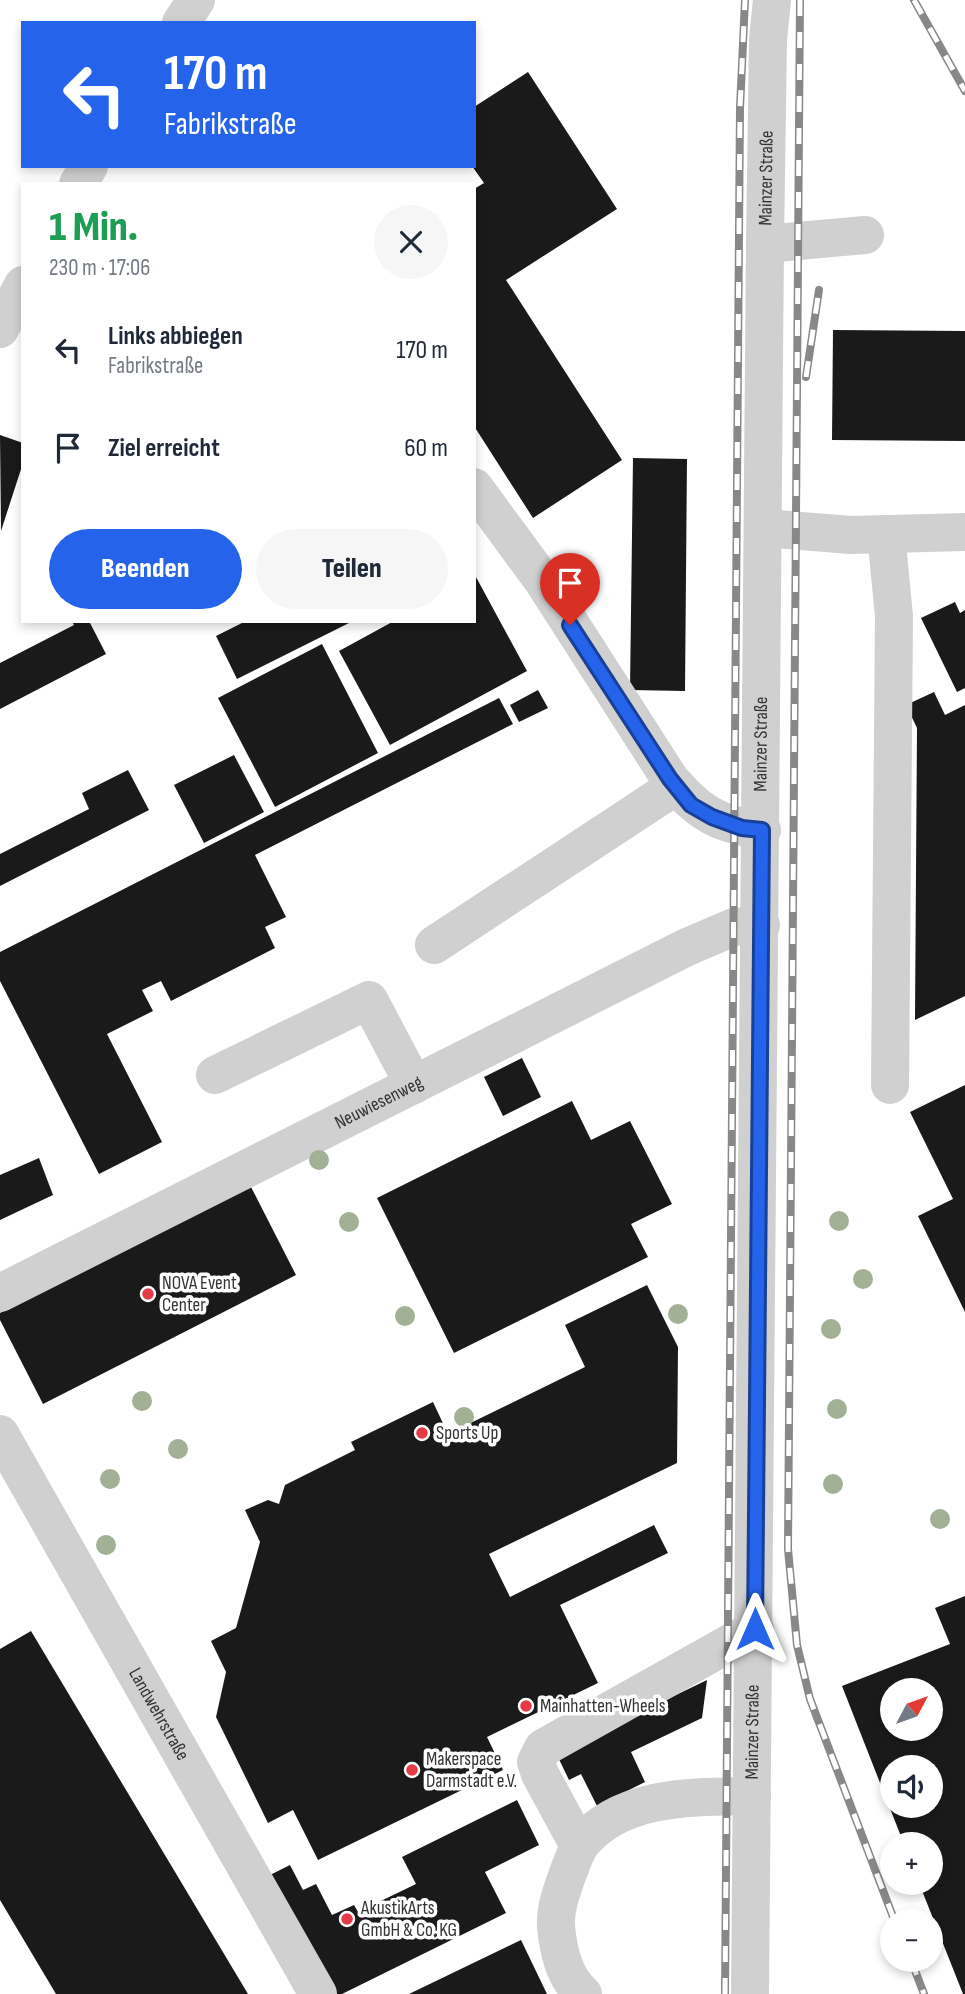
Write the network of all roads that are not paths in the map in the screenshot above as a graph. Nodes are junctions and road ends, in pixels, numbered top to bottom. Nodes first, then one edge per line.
1 (196, 0) edge
2 (772, 0) edge
3 (182, 21) edge
4 (865, 235) dead end
5 (765, 244) junction
6 (21, 289) edge
7 (0, 329) edge
8 (476, 491) edge
9 (763, 528) junction
10 (965, 532) edge
11 (886, 534) junction
12 (676, 786) junction
13 (762, 830) junction
14 (761, 925) junction
15 (434, 945) dead end
16 (215, 1075) dead end
17 (414, 1085) junction
18 (890, 1086) dead end
19 (0, 1293) edge
20 (0, 1434) edge
21 (755, 1629) junction
22 (752, 1796) junction
23 (579, 1846) junction
24 (318, 1994) edge
25 (583, 1994) edge
26 (750, 1994) edge

1 - 3 street
2 - 5 street, Mainzer Straße
4 - 5 street
5 - 9 street, Mainzer Straße
6 - 7 street
8 - 12 street
9 - 11 street
9 - 13 street, Mainzer Straße
10 - 11 street
11 - 18 street
12 - 13 street
12 - 15 street
13 - 14 street, Mainzer Straße
14 - 17 street, Neuwiesenweg
14 - 21 street, Mainzer Straße
16 - 17 street
17 - 19 street, Neuwiesenweg
20 - 24 street, Landwehrstraße
21 - 22 street, Mainzer Straße
21 - 23 street
22 - 23 street
22 - 26 street, Mainzer Straße
23 - 25 street

